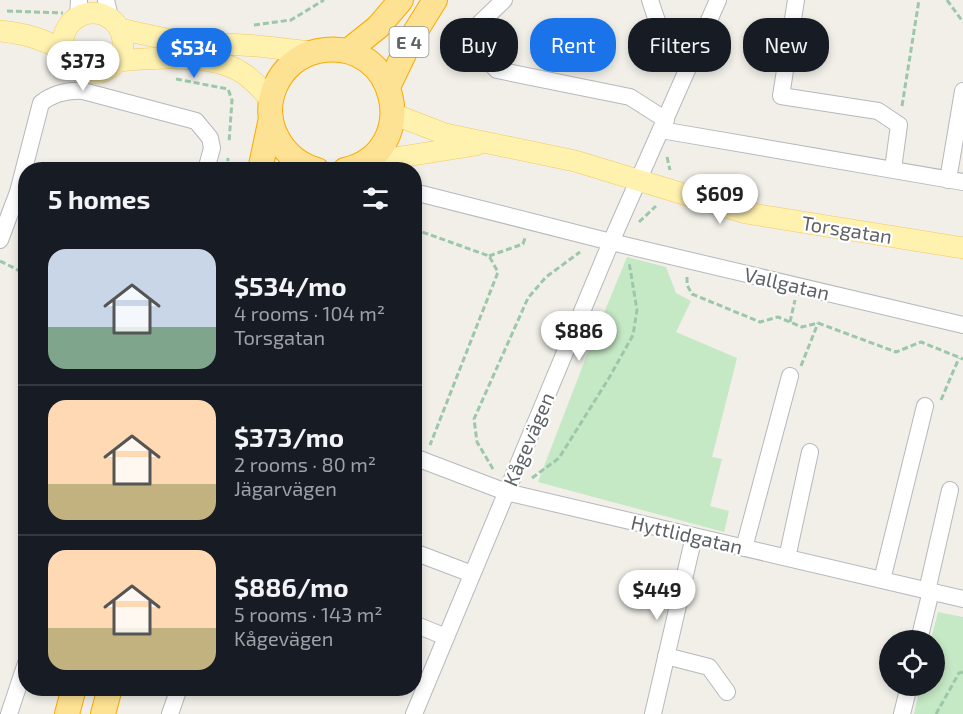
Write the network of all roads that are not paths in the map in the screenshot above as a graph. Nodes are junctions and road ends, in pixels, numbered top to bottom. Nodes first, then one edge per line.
1 (401, 0) edge
2 (435, 0) edge
3 (504, 0) edge
4 (650, 0) edge
5 (718, 0) edge
6 (796, 0) edge
7 (76, 12) edge
8 (112, 15) edge
9 (656, 18) edge
10 (712, 18) edge
11 (0, 31) edge
12 (25, 34) junction
13 (64, 50) junction
14 (348, 51) junction
15 (310, 52) junction
16 (118, 61) junction
17 (690, 72) edge
18 (388, 87) junction
19 (963, 91) edge
20 (271, 109) junction
21 (393, 114) junction
22 (663, 125) junction
23 (488, 143) junction
24 (26, 162) edge
25 (208, 162) edge
26 (261, 162) edge
27 (298, 162) edge
28 (362, 162) edge
29 (377, 162) edge
30 (893, 169) junction
31 (638, 180) junction
32 (956, 181) edge
33 (18, 192) edge
34 (422, 194) dead end
35 (0, 240) edge
36 (618, 243) junction
37 (963, 248) edge
38 (963, 325) edge
39 (790, 376) road end
40 (925, 406) road end
41 (810, 452) dead end
42 (422, 460) edge
43 (950, 490) dead end
44 (506, 492) junction
45 (694, 536) junction
46 (744, 548) junction
47 (422, 555) edge
48 (787, 558) junction
49 (472, 574) junction
50 (882, 580) junction
51 (929, 591) junction
52 (963, 599) edge
53 (422, 628) edge
54 (921, 630) edge
55 (446, 638) junction
56 (666, 656) junction
57 (18, 687) edge
58 (727, 692) dead end
59 (422, 695) edge
60 (72, 696) edge
61 (108, 696) edge
62 (176, 696) edge
63 (422, 696) edge
64 (906, 696) edge
65 (9, 714) edge
66 (67, 714) edge
67 (103, 714) edge
68 (170, 714) edge
69 (414, 714) edge
70 (652, 714) edge
71 (902, 714) edge

1 - 14 highway, E 4
2 - 18 highway, E 4
3 - 22 street
4 - 9 street
5 - 10 street, Kågevägen
6 - 30 street
7 - 8 main road
7 - 12 main road
7 - 13 main road
8 - 15 main road
8 - 16 main road
11 - 12 main road
12 - 13 main road
13 - 16 main road
14 - 15 highway
14 - 18 highway
15 - 20 highway
16 - 20 main road
17 - 22 street, Kågevägen
18 - 21 highway
19 - 32 street
20 - 26 highway
20 - 27 highway
21 - 23 main road, Torsgatan
21 - 28 highway
22 - 30 street
22 - 31 street, Kågevägen
23 - 29 main road, Torsgatan
23 - 31 main road, Torsgatan
24 - 25 street
30 - 32 street
31 - 36 street, Kågevägen
31 - 37 main road, Torsgatan
33 - 35 street
34 - 36 street, Vallgatan
36 - 38 street, Vallgatan
36 - 44 street, Kågevägen
39 - 46 street
40 - 50 street
41 - 48 street
42 - 44 street, Hyttlidgatan
43 - 51 street
44 - 45 street, Hyttlidgatan
44 - 49 street, Kågevägen
45 - 46 street, Hyttlidgatan
45 - 56 street
46 - 48 street, Hyttlidgatan
47 - 49 street
48 - 50 street, Hyttlidgatan
49 - 55 street, Kågevägen
50 - 51 street, Hyttlidgatan
51 - 52 street, Hyttlidgatan
51 - 54 street
53 - 55 street
55 - 59 street, Kågevägen
56 - 58 street
56 - 70 street
57 - 65 street
60 - 66 highway
61 - 67 highway
62 - 68 street
63 - 69 street, Kågevägen
64 - 71 street

